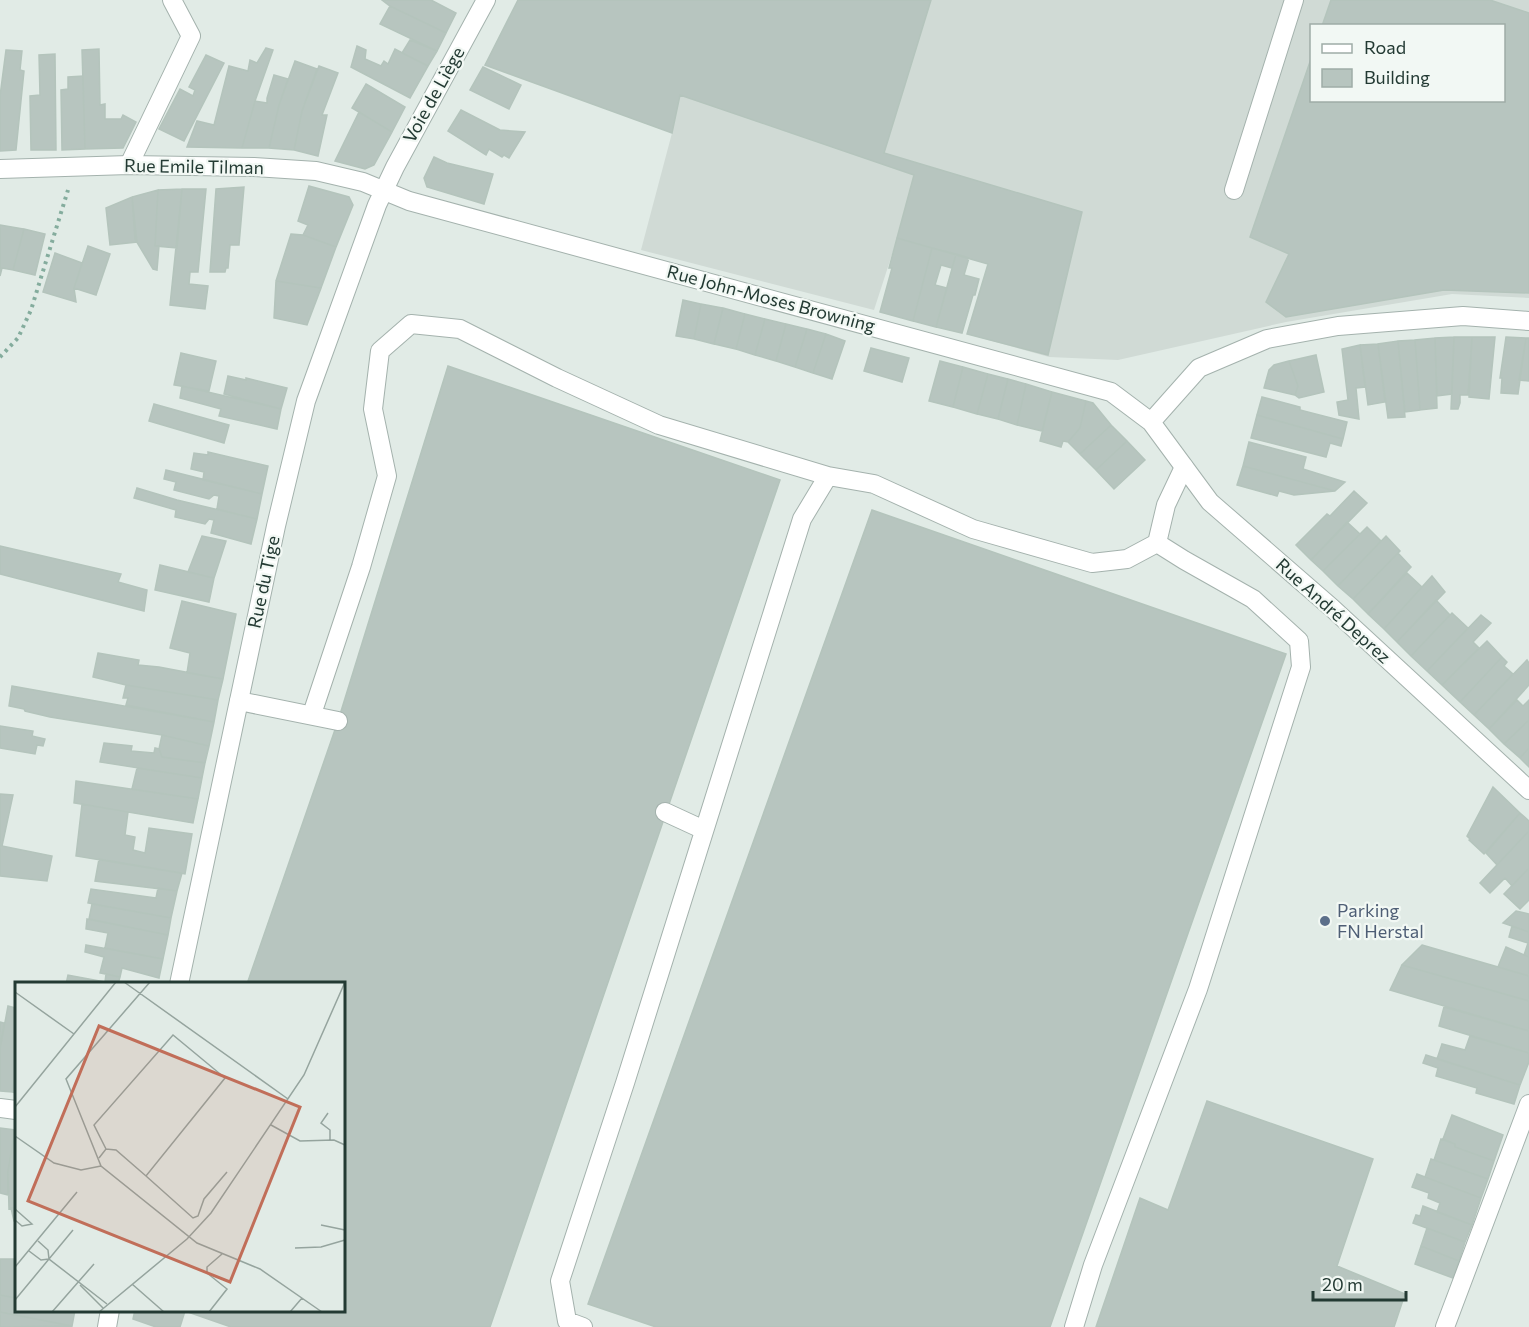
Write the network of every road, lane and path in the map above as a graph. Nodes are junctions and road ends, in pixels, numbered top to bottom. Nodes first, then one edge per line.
1 (172, 0) edge
2 (486, 0) edge
3 (1294, 0) edge
4 (129, 165) junction
5 (75, 166) junction
6 (0, 169) edge
7 (1234, 190) dead end
8 (384, 191) junction
9 (1529, 321) edge
10 (0, 357) edge
11 (1151, 422) junction
12 (1184, 467) junction
13 (828, 476) junction
14 (1157, 543) junction
15 (239, 701) junction
16 (312, 714) junction
17 (338, 721) dead end
18 (1529, 790) edge
19 (665, 812) dead end
20 (704, 831) junction
21 (178, 982) edge
22 (1529, 1104) edge
23 (0, 1108) edge
24 (15, 1110) edge
25 (110, 1312) edge
26 (107, 1327) edge
27 (583, 1327) edge
28 (1074, 1327) edge
29 (1445, 1327) edge

1 - 4 street
2 - 8 street, Voie de Liège
3 - 7 street
4 - 5 street, Rue Emile Tilman
4 - 8 street, Rue Emile Tilman
5 - 6 street, Rue Emile Tilman
5 - 10 path
8 - 11 street, Rue John-Moses Browning
8 - 15 street, Rue du Tige
9 - 11 street
11 - 12 street, Rue André Deprez
12 - 14 street
12 - 18 street, Rue André Deprez
13 - 14 street
13 - 16 street
13 - 20 street
14 - 28 street
15 - 16 street
15 - 21 street, Rue du Tige
16 - 17 street
19 - 20 street
20 - 27 street
22 - 29 street
23 - 24 street
25 - 26 street

